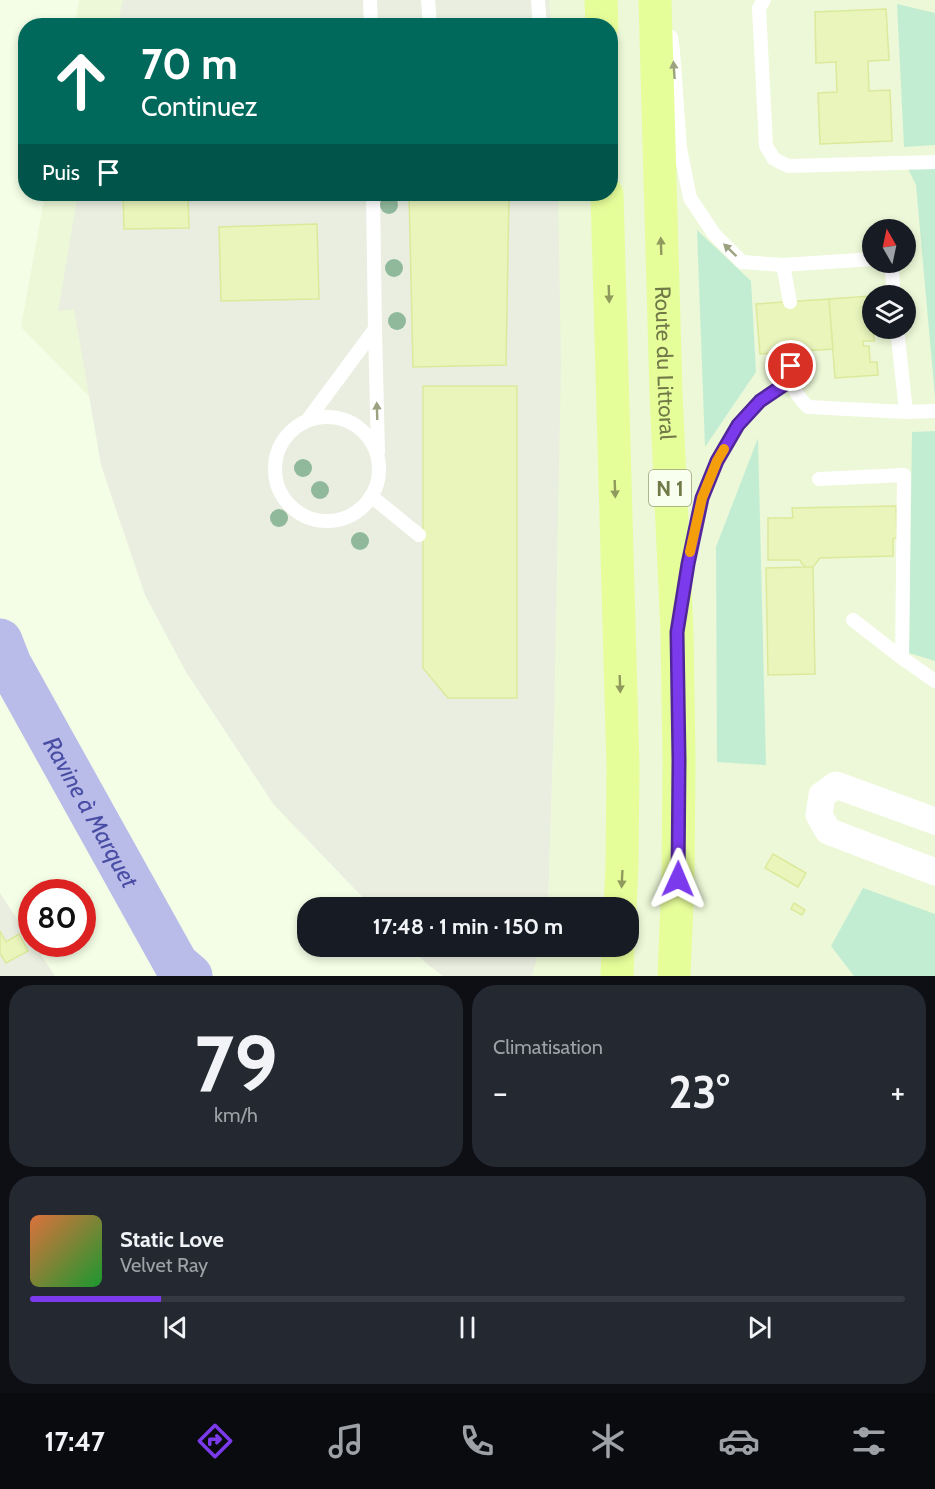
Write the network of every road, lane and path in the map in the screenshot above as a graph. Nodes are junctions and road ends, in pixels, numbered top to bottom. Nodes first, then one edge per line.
1 (370, 0) edge
2 (428, 0) edge
3 (538, 0) edge
4 (601, 0) edge
5 (654, 0) edge
6 (664, 0) edge
7 (764, 0) edge
8 (371, 18) edge
9 (429, 18) edge
10 (539, 18) edge
11 (602, 18) edge
12 (935, 162) edge
13 (373, 201) edge
14 (607, 201) edge
15 (862, 261) edge
16 (783, 266) junction
17 (790, 302) dead end
18 (375, 329) junction
19 (898, 339) edge
20 (791, 352) dead end
21 (791, 380) junction
22 (935, 411) edge
23 (906, 412) junction
24 (307, 421) junction
25 (379, 470) junction
26 (819, 479) dead end
27 (371, 496) junction
28 (419, 536) dead end
29 (853, 620) dead end
30 (677, 632) junction
31 (902, 658) junction
32 (935, 681) edge
33 (935, 821) edge
34 (935, 872) edge
35 (621, 897) edge
36 (618, 957) edge
37 (617, 976) edge
38 (674, 976) edge

1 - 8 lane
2 - 9 lane
3 - 10 lane
4 - 11 highway
30 -> 5 highway, Route du Littoral / N 1
16 -> 6 lane
7 - 12 lane
13 - 18 lane
14 -> 35 highway, N 1
15 - 16 lane
16 - 17 lane
18 - 24 lane
25 -> 18 lane
19 - 23 lane
20 - 21 lane
21 - 23 lane
21 - 30 lane
22 - 23 lane
24 - 25 lane
24 - 27 lane
25 - 27 lane
26 - 31 lane
27 - 28 lane
29 - 31 lane
30 - 38 highway, Route du Littoral / N 1
31 - 32 lane
33 - 34 street
36 - 37 highway

